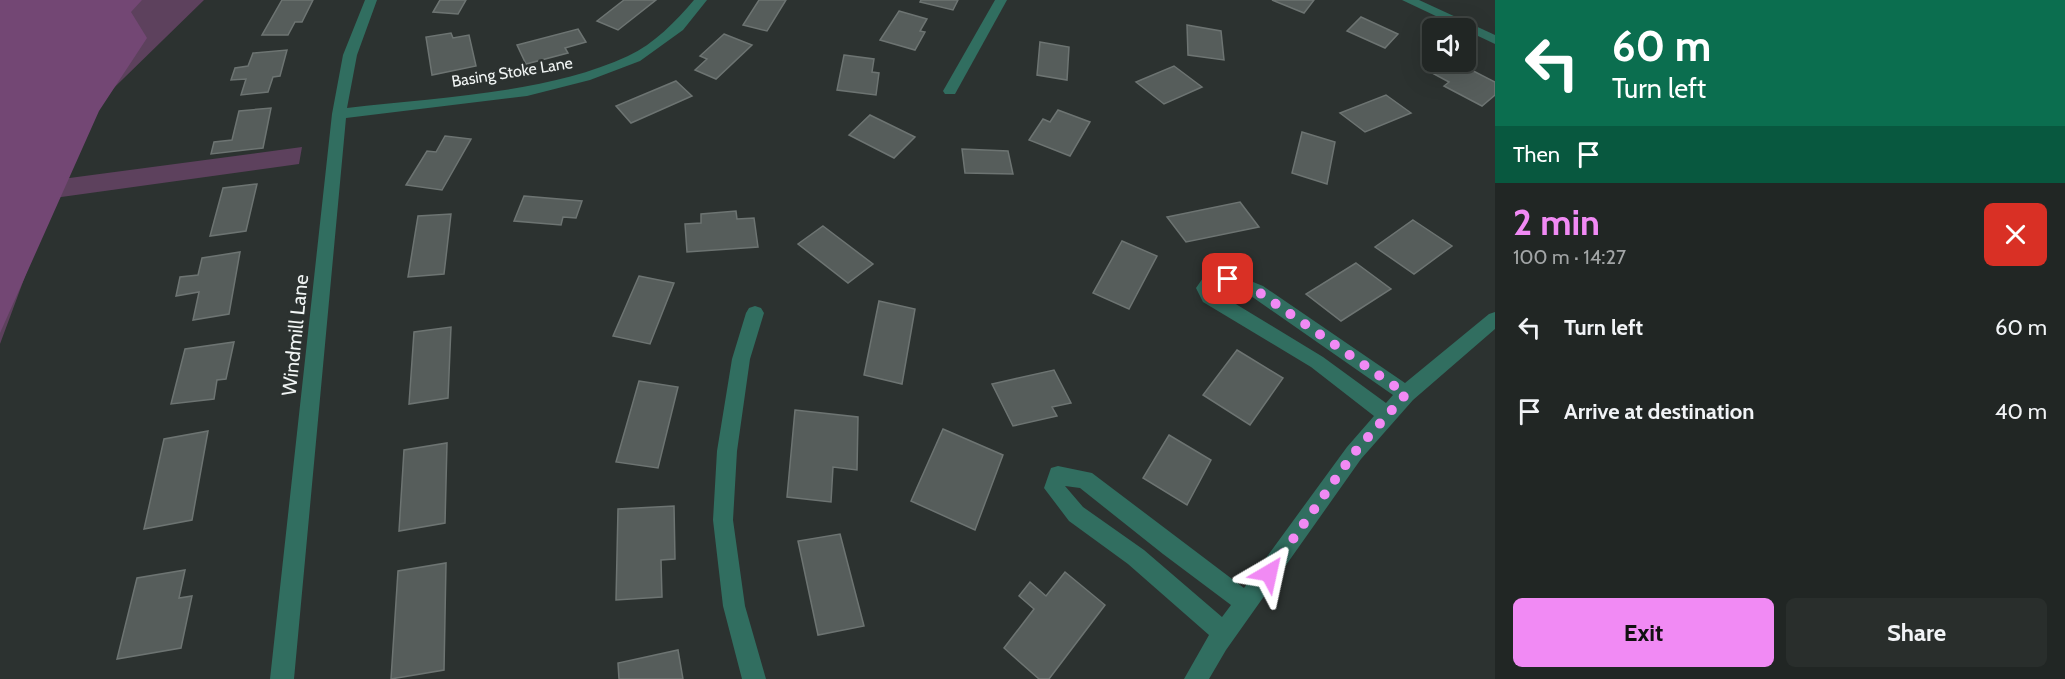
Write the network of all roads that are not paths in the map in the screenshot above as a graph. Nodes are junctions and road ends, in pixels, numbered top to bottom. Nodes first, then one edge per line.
1 (371, 0) edge
2 (701, 0) edge
3 (1001, 0) edge
4 (1408, 0) edge
5 (1495, 40) edge
6 (950, 91) dead end
7 (339, 114) junction
8 (755, 313) dead end
9 (1495, 320) edge
10 (1406, 394) junction
11 (1387, 415) junction
12 (1247, 603) junction
13 (1225, 634) junction
14 (282, 679) edge
15 (754, 679) edge
16 (1196, 679) edge

1 - 7 street, Windmill Lane
2 - 7 street, Basing Stoke Lane
3 - 6 street
4 - 5 street
7 - 14 street, Windmill Lane
8 - 15 street
9 - 10 street
10 - 11 street
10 - 11 street
11 - 12 street
12 - 13 street
12 - 13 street
13 - 16 street

